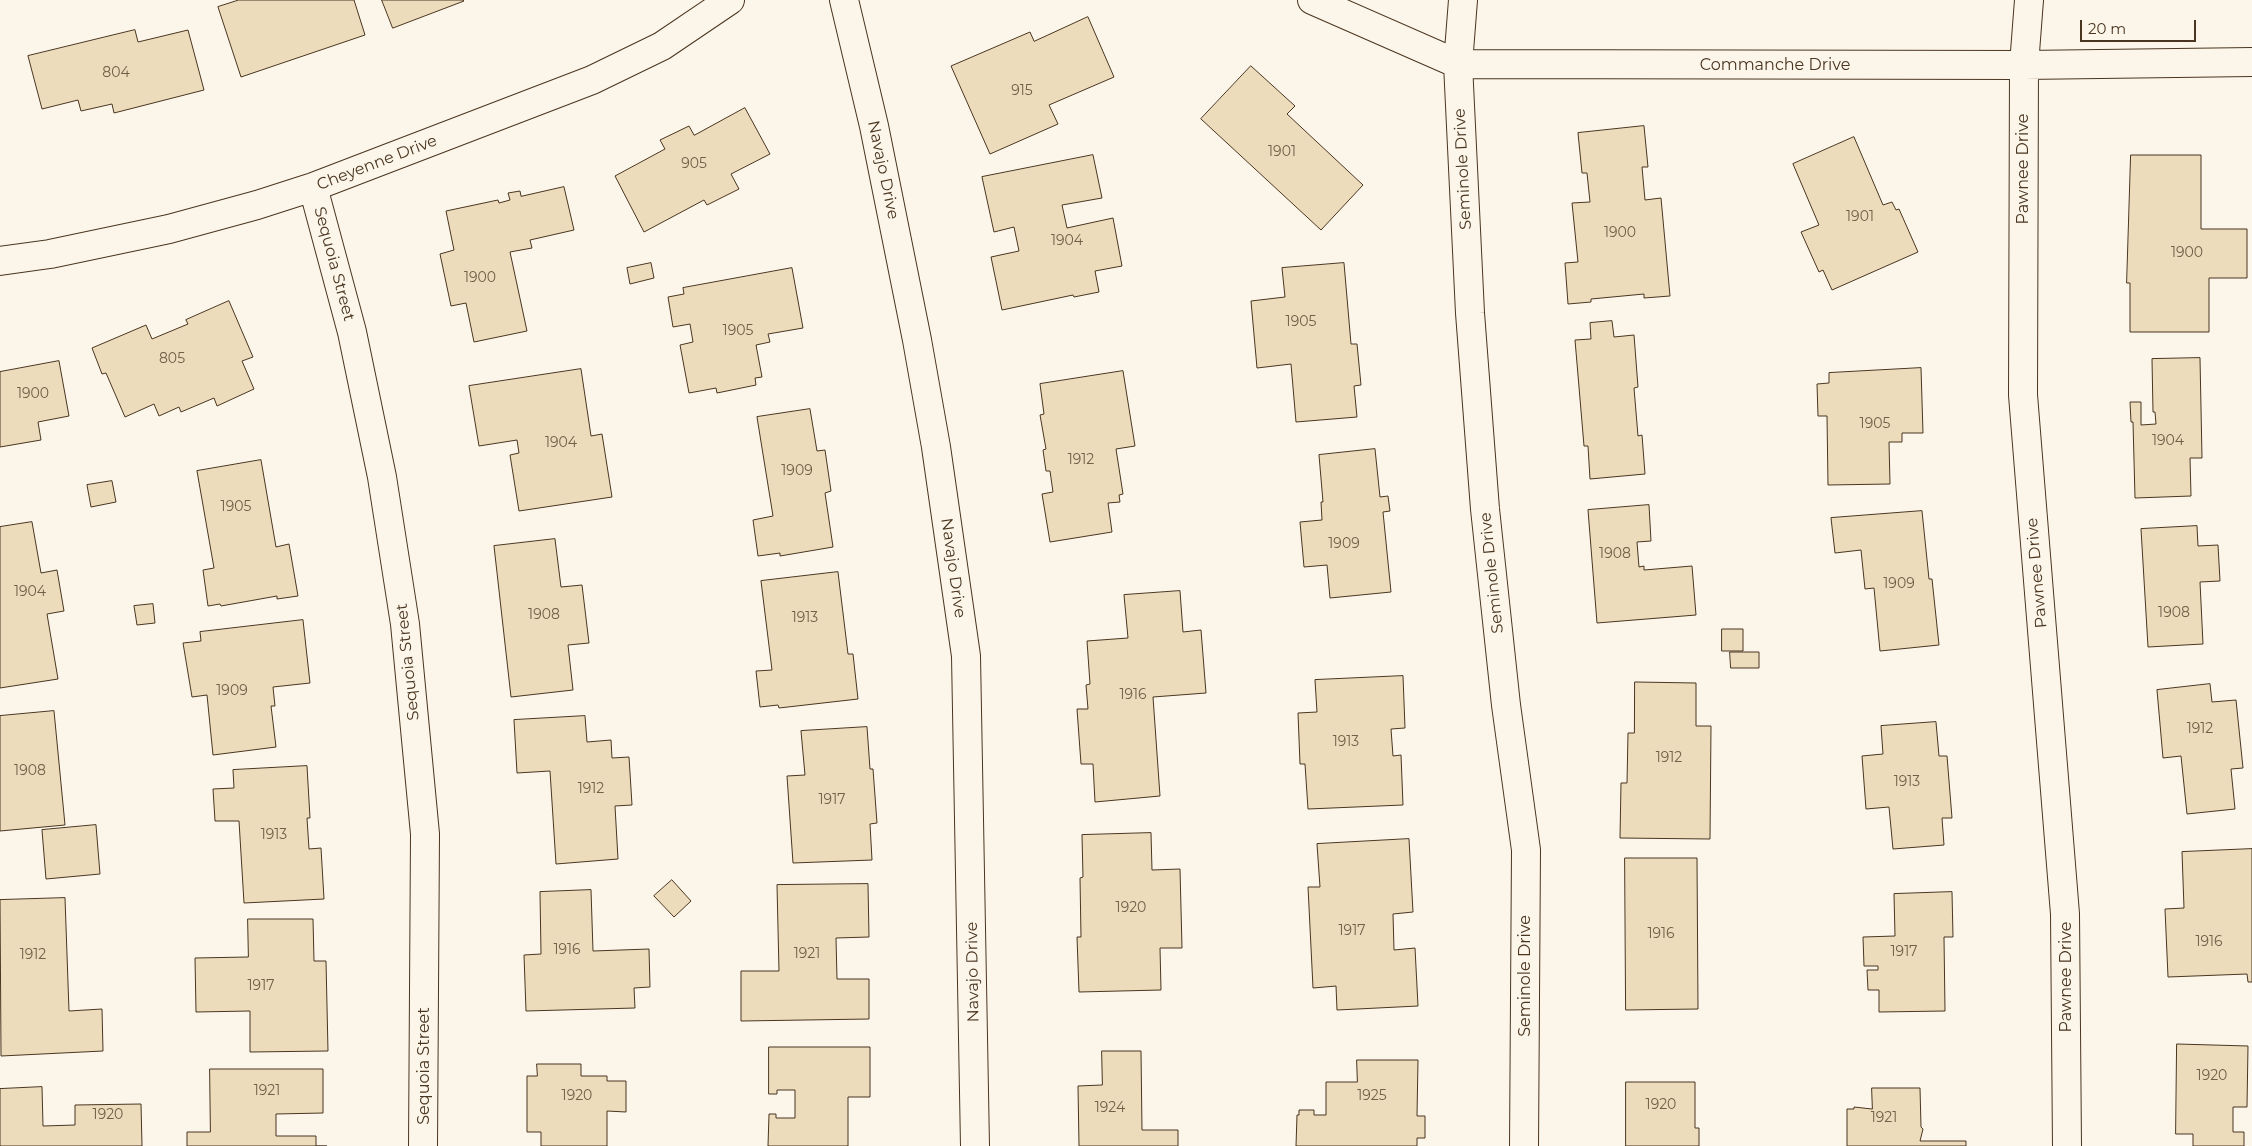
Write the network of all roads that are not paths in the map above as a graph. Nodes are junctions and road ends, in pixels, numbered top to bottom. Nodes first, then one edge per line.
1 (730, 0) edge
2 (844, 0) edge
3 (1312, 0) edge
4 (1464, 0) edge
5 (2029, 0) edge
6 (2252, 62) edge
7 (1458, 64) junction
8 (2024, 65) junction
9 (313, 187) junction
10 (0, 261) edge
11 (423, 1146) edge
12 (975, 1146) edge
13 (1524, 1146) edge
14 (2067, 1146) edge

1 - 9 street, Cheyenne Drive
2 - 12 street, Navajo Drive
3 - 7 street, Commanche Drive
4 - 7 street, Seminole Drive
5 - 8 street, Pawnee Drive
6 - 8 street, Commanche Drive
7 - 8 street, Commanche Drive
7 - 13 street, Seminole Drive
8 - 14 street, Pawnee Drive
9 - 10 street, Cheyenne Drive
9 - 11 street, Sequoia Street

